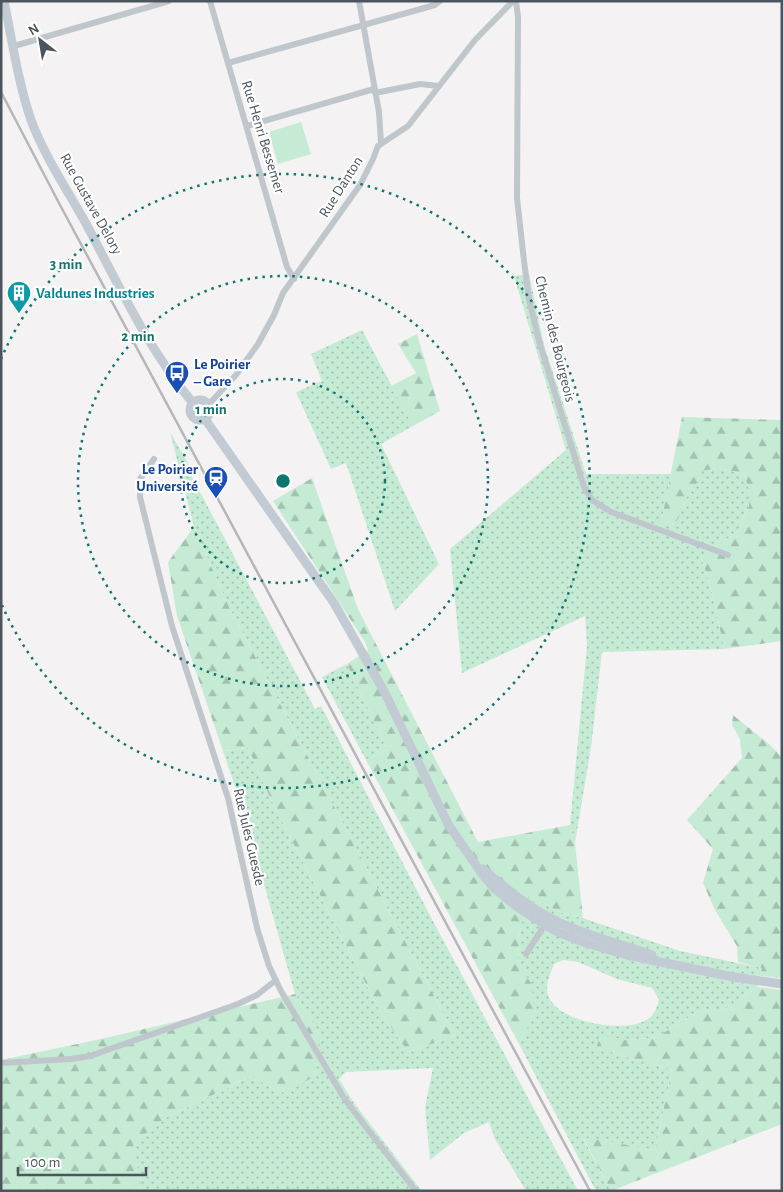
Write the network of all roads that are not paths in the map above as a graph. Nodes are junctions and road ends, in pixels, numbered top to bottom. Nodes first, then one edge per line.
1 (4, 1) edge
2 (169, 1) edge
3 (210, 1) edge
4 (359, 1) edge
5 (514, 1) edge
6 (440, 2) edge
7 (363, 25) junction
8 (14, 46) junction
9 (228, 63) junction
10 (439, 86) junction
11 (375, 91) junction
12 (247, 126) junction
13 (381, 143) junction
14 (294, 279) junction
15 (193, 403) junction
16 (209, 404) junction
17 (205, 419) junction
18 (154, 460) dead end
19 (728, 555) dead end
20 (547, 921) junction
21 (526, 954) dead end
22 (276, 980) junction
23 (782, 984) edge
24 (1, 1063) edge
25 (416, 1191) edge

1 - 8 street, Rue Gustave Delory
2 - 8 street
3 - 9 street, Rue Henri Bessemer
4 - 7 street
5 - 10 street
5 - 19 street, Chemin des Bourgeois
6 - 7 street
7 - 9 street
7 - 11 street
8 - 15 street, Rue Gustave Delory
9 - 12 street, Rue Henri Bessemer
10 - 11 street
10 - 13 street
11 - 12 street
11 - 13 street
12 - 14 street, Rue Henri Bessemer
13 - 14 street, Rue Danton
14 - 16 street, Rue Danton
15 - 16 street
15 - 17 street
16 - 17 street
17 - 20 street
18 - 22 street, Rue Jules Guesde
20 - 21 street
20 - 23 street
22 - 24 street
22 - 25 street, Rue Jules Guesde

